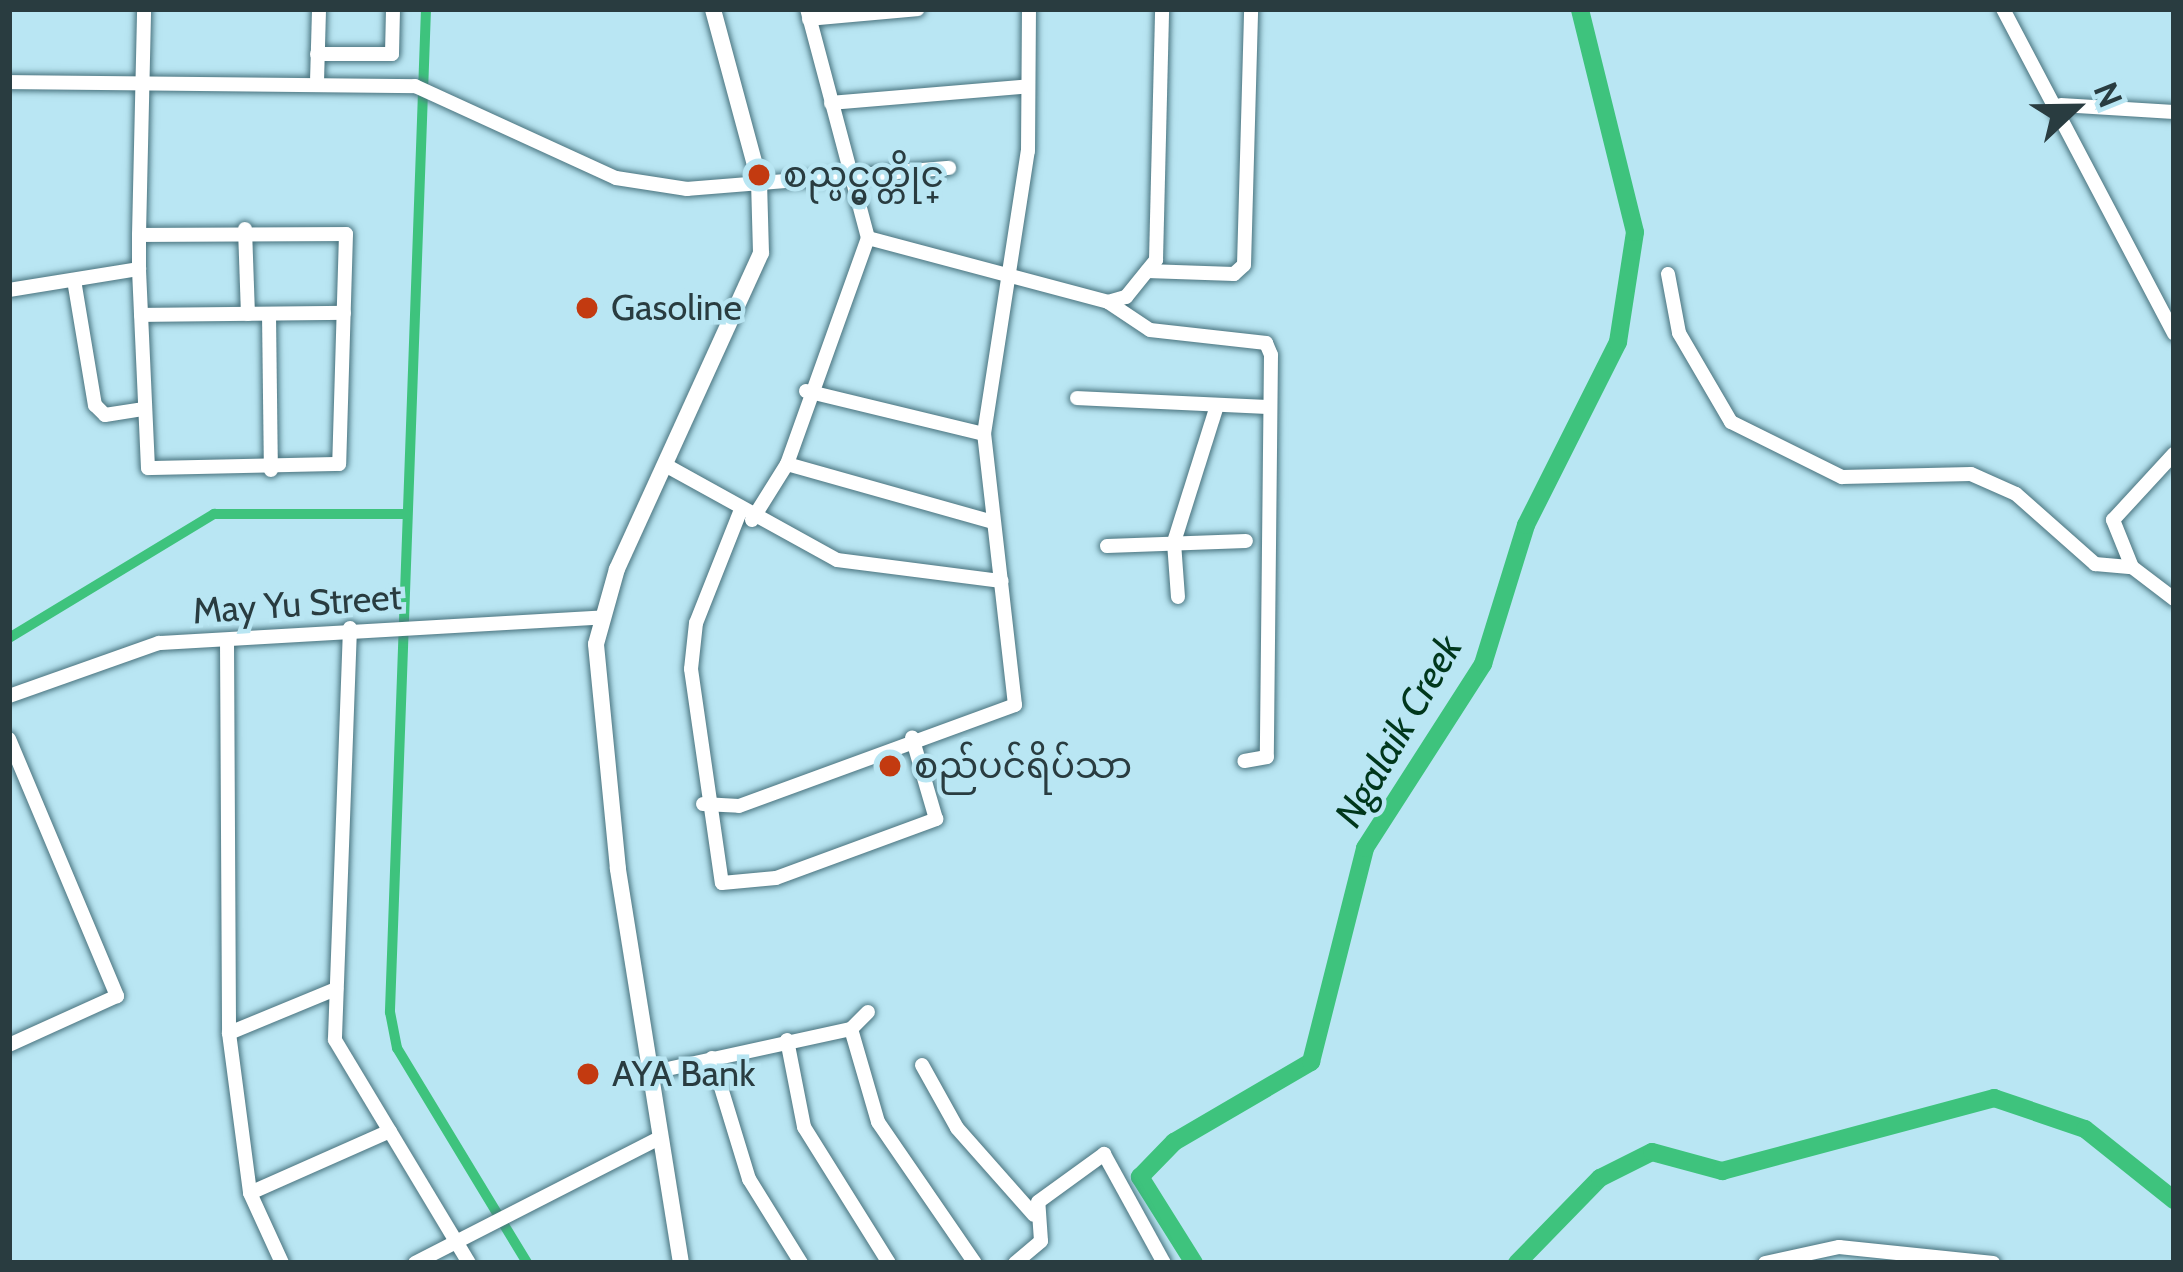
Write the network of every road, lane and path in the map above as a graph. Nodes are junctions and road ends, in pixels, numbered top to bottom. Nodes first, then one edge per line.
1 (144, 9) edge
2 (319, 9) edge
3 (393, 9) edge
4 (713, 9) edge
5 (917, 9) edge
6 (1029, 9) edge
7 (1162, 9) edge
8 (1251, 9) edge
9 (2003, 9) edge
10 (808, 14) edge
11 (317, 54) junction
12 (142, 81) junction
13 (9, 82) edge
14 (316, 82) junction
15 (1022, 87) junction
16 (831, 103) junction
17 (2061, 105) junction
18 (2174, 112) edge
19 (949, 168) dead end
20 (848, 172) junction
21 (759, 180) junction
22 (245, 229) junction
23 (139, 235) junction
24 (868, 238) junction
25 (140, 269) junction
26 (1147, 271) junction
27 (1668, 274) dead end
28 (1010, 279) junction
29 (74, 280) junction
30 (9, 290) edge
31 (1108, 302) junction
32 (344, 313) junction
33 (248, 314) junction
34 (269, 314) junction
35 (141, 315) junction
36 (2174, 334) edge
37 (806, 391) junction
38 (1077, 398) dead end
39 (1217, 406) junction
40 (1266, 407) junction
41 (143, 409) junction
42 (984, 434) junction
43 (2174, 454) edge
44 (787, 464) junction
45 (667, 466) junction
46 (272, 470) junction
47 (746, 516) junction
48 (994, 522) junction
49 (1246, 541) dead end
50 (1174, 543) junction
51 (1107, 546) dead end
52 (2132, 567) junction
53 (1002, 581) junction
54 (1178, 597) dead end
55 (2174, 599) edge
56 (598, 618) junction
57 (350, 628) junction
58 (227, 640) junction
59 (9, 696) edge
60 (912, 736) junction
61 (9, 739) edge
62 (1244, 761) dead end
63 (703, 804) junction
64 (336, 989) junction
65 (868, 1012) dead end
66 (851, 1028) junction
67 (229, 1034) junction
68 (787, 1040) junction
69 (10, 1043) edge
70 (712, 1058) junction
71 (922, 1065) dead end
72 (649, 1073) junction
73 (390, 1131) junction
74 (659, 1138) junction
75 (250, 1193) junction
76 (1034, 1215) junction
77 (458, 1244) junction
78 (1840, 1255) edge
79 (1962, 1260) edge
80 (282, 1263) edge
81 (416, 1263) edge
82 (470, 1263) edge
83 (681, 1263) edge
84 (801, 1263) edge
85 (889, 1263) edge
86 (975, 1263) edge
87 (1015, 1263) edge
88 (1164, 1263) edge
89 (1765, 1263) edge
90 (1993, 1263) edge

1 - 12 street
2 - 11 street
3 - 11 street
4 - 21 main road
5 - 10 street
6 - 15 street
7 - 26 street
8 - 26 street
9 - 17 street
10 - 16 street
11 - 14 street
12 - 13 street
12 - 14 street
12 - 23 street
14 - 21 street
15 - 16 street
15 - 28 street
16 - 20 street
17 - 18 street
17 - 36 street
19 - 20 street
20 - 21 street
20 - 24 street
21 - 45 main road
22 - 23 street
22 - 32 street
22 - 33 street
23 - 25 street
24 - 28 street
24 - 37 street
25 - 29 street
25 - 35 street
26 - 31 street
27 - 52 street
28 - 31 street
28 - 42 street
29 - 30 street
29 - 41 street
31 - 40 street
32 - 34 street
32 - 46 street
33 - 34 street
33 - 35 street
34 - 46 street
35 - 41 street
37 - 42 street
37 - 44 street
38 - 39 street
39 - 40 street
39 - 50 street
40 - 62 street
41 - 46 street
42 - 48 street
43 - 52 street
44 - 47 street
44 - 48 street
45 - 47 street
45 - 56 main road
47 - 53 street
47 - 63 street
48 - 53 street
49 - 50 street
50 - 51 street
50 - 54 street
52 - 55 street
53 - 60 street
56 - 57 street, May Yu Street
56 - 72 main road
57 - 58 street, May Yu Street
57 - 64 street
58 - 59 street, May Yu Street
58 - 67 street
60 - 63 street
60 - 63 street
61 - 69 street
64 - 67 street
64 - 73 street
65 - 66 street
66 - 68 street
66 - 86 street
67 - 75 street
68 - 70 street
68 - 85 street
70 - 72 street
70 - 84 street
71 - 76 street
72 - 74 main road
73 - 75 street
73 - 77 street
74 - 77 street
74 - 83 main road
75 - 80 street
76 - 87 street
76 - 88 street
77 - 81 street
77 - 82 street
78 - 79 street
78 - 89 street
79 - 90 street

